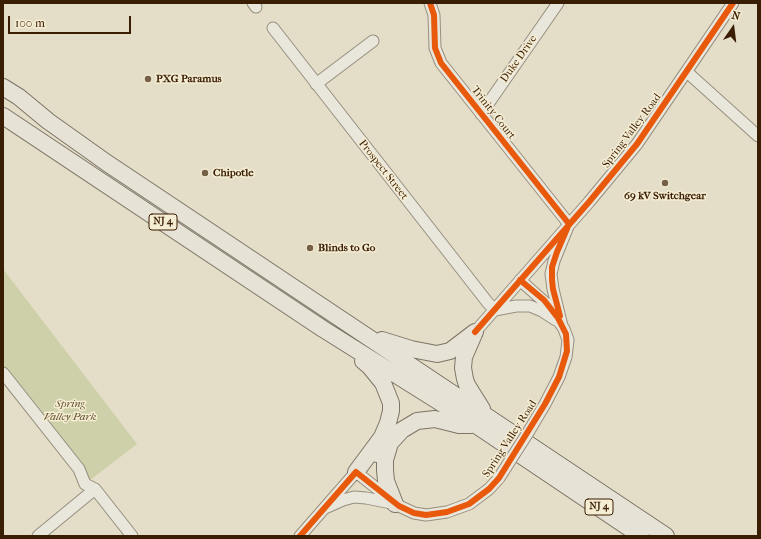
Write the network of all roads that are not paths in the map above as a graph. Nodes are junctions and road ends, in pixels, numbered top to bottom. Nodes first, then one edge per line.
1 (430, 3) edge
2 (558, 3) edge
3 (733, 3) edge
4 (273, 28) dead end
5 (373, 41) dead end
6 (686, 72) junction
7 (316, 84) junction
8 (3, 87) edge
9 (3, 98) edge
10 (481, 114) junction
11 (3, 116) edge
12 (48, 121) junction
13 (758, 136) edge
14 (569, 224) junction
15 (520, 280) junction
16 (495, 310) junction
17 (562, 326) junction
18 (323, 329) junction
19 (475, 332) junction
20 (364, 334) junction
21 (3, 373) edge
22 (480, 419) junction
23 (390, 443) junction
24 (356, 472) junction
25 (95, 489) junction
26 (395, 504) junction
27 (321, 510) junction
28 (38, 536) edge
29 (132, 536) edge
30 (300, 536) edge
31 (641, 536) edge
32 (666, 536) edge

1 - 10 street, Trinity Court
2 - 10 street, Duke Drive
3 - 6 street, Spring Valley Road
4 - 7 street, Prospect Street
5 - 7 street
6 - 13 street
6 - 14 street, Spring Valley Road
7 - 16 street, Prospect Street
8 - 12 highway
9 - 12 highway, NJ 4
10 - 14 street, Trinity Court
11 - 18 highway, NJ 4
12 - 20 highway, NJ 4
14 - 15 street, Spring Valley Road
14 - 17 street
15 - 16 street, Spring Valley Road
15 - 17 street, Spring Valley Road
16 - 17 street
16 - 19 street, Spring Valley Road
17 - 26 street, Spring Valley Road, bridge
18 - 22 highway, NJ 4
18 - 24 highway
19 - 20 highway
19 - 22 highway
20 - 22 highway, NJ 4
21 - 25 street
22 - 23 highway
22 - 31 highway, NJ 4
22 - 32 highway, NJ 4
23 - 24 highway
23 - 26 highway
24 - 26 street, Spring Valley Road
24 - 27 street
25 - 28 street
25 - 29 street
26 - 27 street
27 - 30 street

